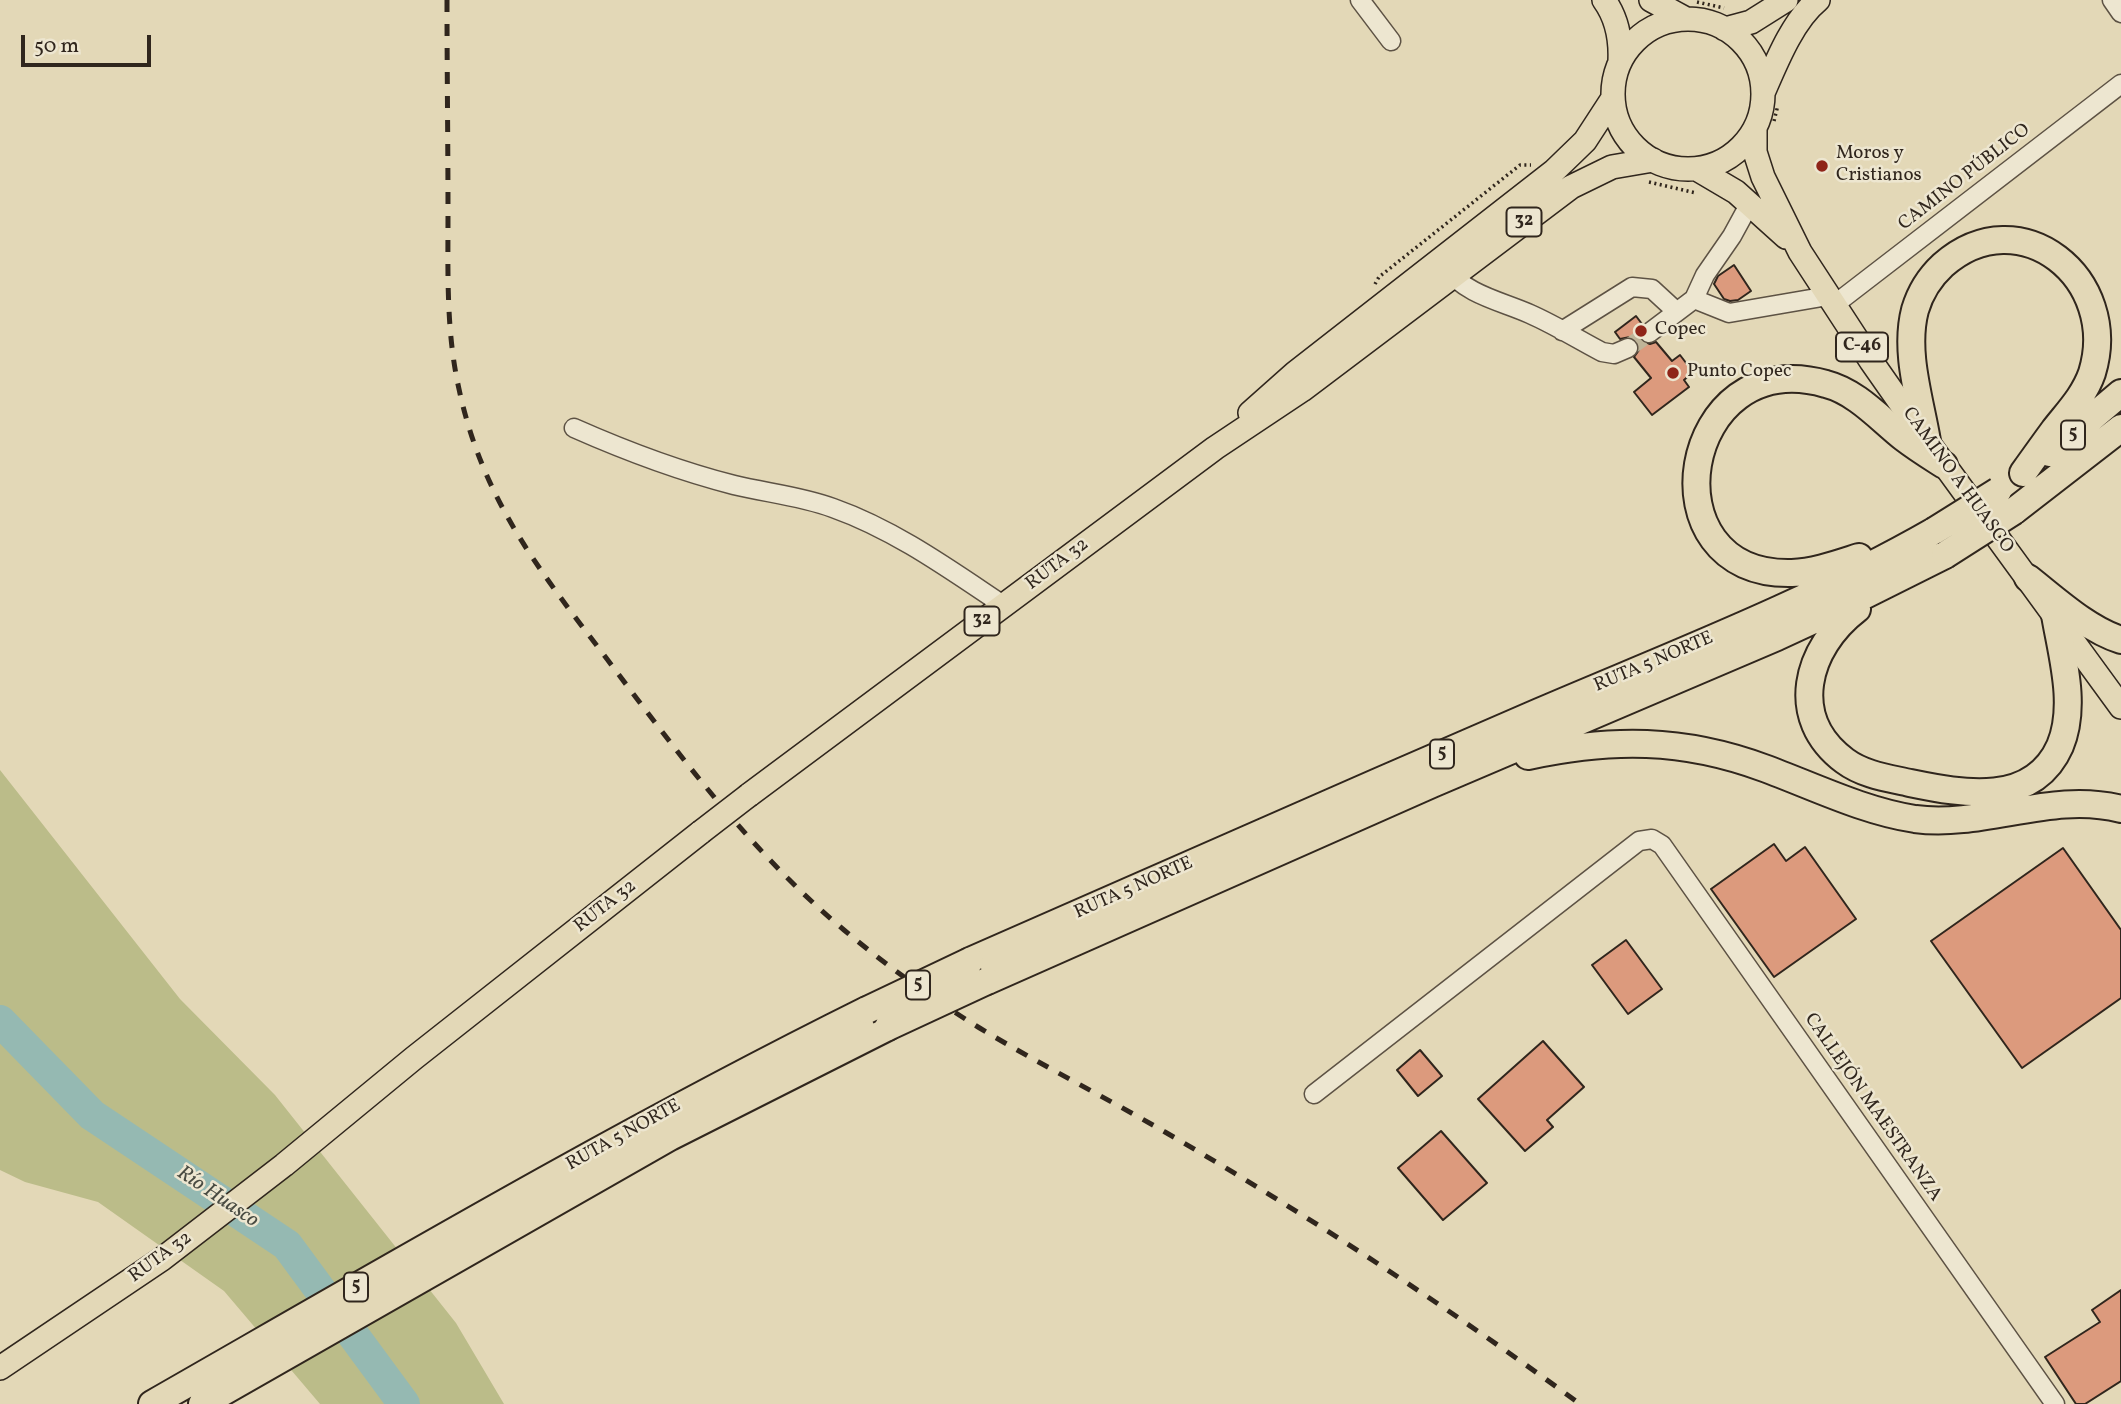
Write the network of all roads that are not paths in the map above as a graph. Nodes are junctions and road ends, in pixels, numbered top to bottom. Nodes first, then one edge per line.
1 (1360, 0) edge
2 (1604, 0) edge
3 (1651, 0) edge
4 (1818, 0) edge
5 (2112, 0) edge
6 (1774, 4) edge
7 (1687, 10) edge
8 (2121, 13) edge
9 (1726, 19) junction
10 (1391, 41) dead end
11 (1620, 61) junction
12 (2121, 84) edge
13 (1763, 93) junction
14 (1613, 98) junction
15 (1755, 128) junction
16 (1697, 169) junction
17 (1649, 170) junction
18 (1750, 203) junction
19 (1800, 252) junction
20 (1446, 268) junction
21 (1694, 299) junction
22 (1831, 300) junction
23 (1676, 312) junction
24 (1562, 331) junction
25 (1649, 333) tunnel mouth
26 (1628, 348) tunnel mouth
27 (2121, 393) edge
28 (574, 428) dead end
29 (2121, 428) edge
30 (1927, 441) junction
31 (2121, 453) edge
32 (1944, 465) junction
33 (2023, 473) junction
34 (2057, 480) junction
35 (2006, 501) junction
36 (1923, 537) junction
37 (2028, 578) junction
38 (1896, 580) junction
39 (1003, 605) junction
40 (2056, 615) junction
41 (2121, 640) edge
42 (2121, 707) edge
43 (1433, 784) junction
44 (2121, 809) edge
45 (979, 971) junction
46 (1314, 1094) dead end
47 (568, 1180) junction
48 (1, 1367) edge
49 (152, 1404) edge
50 (202, 1404) edge
51 (2055, 1404) edge

1 - 10 street
2 - 11 main road
3 - 7 main road
4 - 13 main road
5 - 8 street
6 - 9 main road
7 - 9 main road, 32
7 - 11 main road, 32
9 - 13 main road
11 - 14 main road, 32
12 - 22 street, CAMINO PÚBLICO
13 - 15 main road
14 - 17 main road
14 - 20 main road, RUTA 32 / 32
15 - 16 main road
15 - 19 main road, CAMINO A HUASCO / C-46
16 - 17 main road, 32
16 - 18 main road, CAMINO A HUASCO / C-46
17 - 20 main road, RUTA 32 / 32
18 - 19 main road, CAMINO A HUASCO / C-46
18 - 21 street
19 - 22 main road, CAMINO A HUASCO / C-46
20 - 24 street
20 - 39 main road, RUTA 32 / 32
21 - 22 street
21 - 23 street
22 - 30 main road, CAMINO A HUASCO / C-46
23 - 24 street
23 - 25 street
24 - 26 street
27 - 33 highway, RUTA 5 NORTE / 5
28 - 39 street
29 - 34 highway, RUTA 5 NORTE / 5
30 - 32 main road, CAMINO A HUASCO / C-46
30 - 33 highway
31 - 34 highway
32 - 36 highway
32 - 37 main road, CAMINO A HUASCO / C-46
33 - 35 highway, RUTA 5 NORTE / 5
34 - 35 highway, RUTA 5 NORTE / 5
35 - 36 highway, RUTA 5 NORTE / 5, bridge
35 - 38 highway, RUTA 5 NORTE / 5, bridge
36 - 45 highway, RUTA 5 NORTE / 5
37 - 40 main road, CAMINO A HUASCO / C-46
37 - 41 highway
38 - 40 highway
38 - 43 highway, RUTA 5 NORTE / 5
39 - 48 main road, RUTA 32 / 32, bridge
40 - 42 main road, CAMINO A HUASCO / C-46
43 - 44 highway
43 - 45 highway, RUTA 5 NORTE / 5
45 - 47 highway, RUTA 5 NORTE / 5, bridge
45 - 47 highway, RUTA 5 NORTE / 5, bridge
46 - 51 street, CALLEJÓN MAESTRANZA
47 - 49 highway, RUTA 5 NORTE / 5
47 - 50 highway, RUTA 5 NORTE / 5

